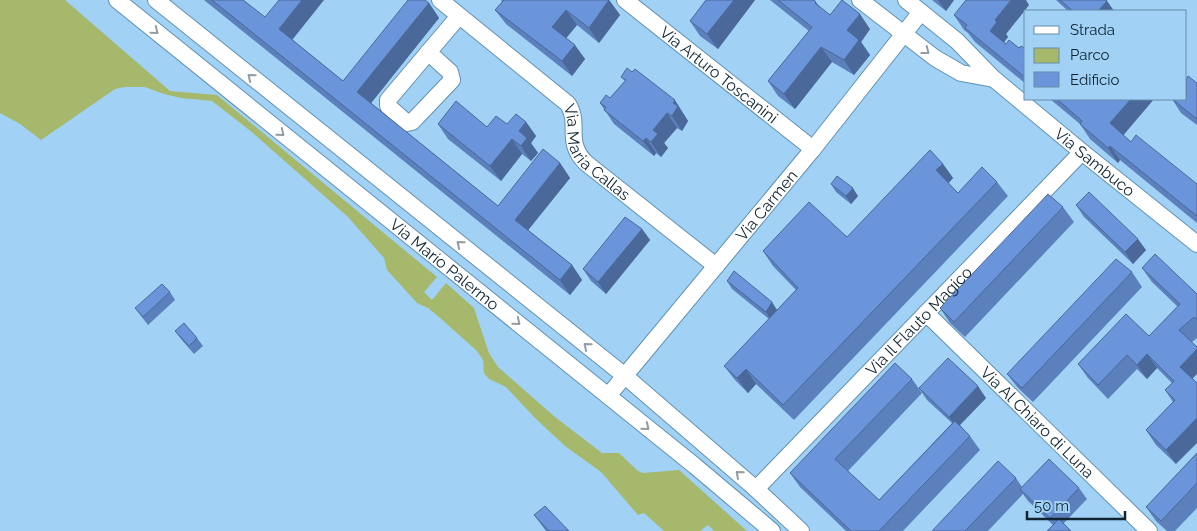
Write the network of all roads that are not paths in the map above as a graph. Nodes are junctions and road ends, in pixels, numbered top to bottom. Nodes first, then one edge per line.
1 (117, 0) edge
2 (156, 0) edge
3 (440, 0) edge
4 (625, 0) edge
5 (860, 0) edge
6 (906, 0) edge
7 (921, 12) junction
8 (459, 16) junction
9 (904, 34) junction
10 (428, 52) dead end
11 (994, 79) junction
12 (813, 150) junction
13 (1082, 152) junction
14 (1197, 244) edge
15 (716, 266) junction
16 (926, 313) junction
17 (625, 376) junction
18 (608, 396) junction
19 (756, 489) junction
20 (772, 531) edge
21 (801, 531) edge
22 (1149, 531) edge

1 -> 18 street, Via Mario Palermo
17 -> 2 street, Via Mario Palermo
3 - 8 street, Via Maria Callas
4 - 12 street, Via Arturo Toscanini
5 - 9 street, Via Sambuco
6 - 7 street, Via Sambuco
7 - 9 street, Via Carmen
7 - 11 street, Via Sambuco
8 - 10 street
8 - 15 street, Via Maria Callas
9 -> 11 street, Via Sambuco
9 - 12 street, Via Carmen
11 - 13 street, Via Sambuco
12 - 15 street, Via Carmen
13 - 14 street, Via Sambuco
13 - 16 street, Via Il Flauto Magico
15 - 17 street, Via Carmen
16 - 19 street, Via Il Flauto Magico
16 - 22 street, Via Al Chiaro di Luna
17 - 18 street, Via Carmen
19 -> 17 street, Via Mario Palermo
18 -> 20 street, Via Mario Palermo
19 - 21 street, Via Mario Palermo

